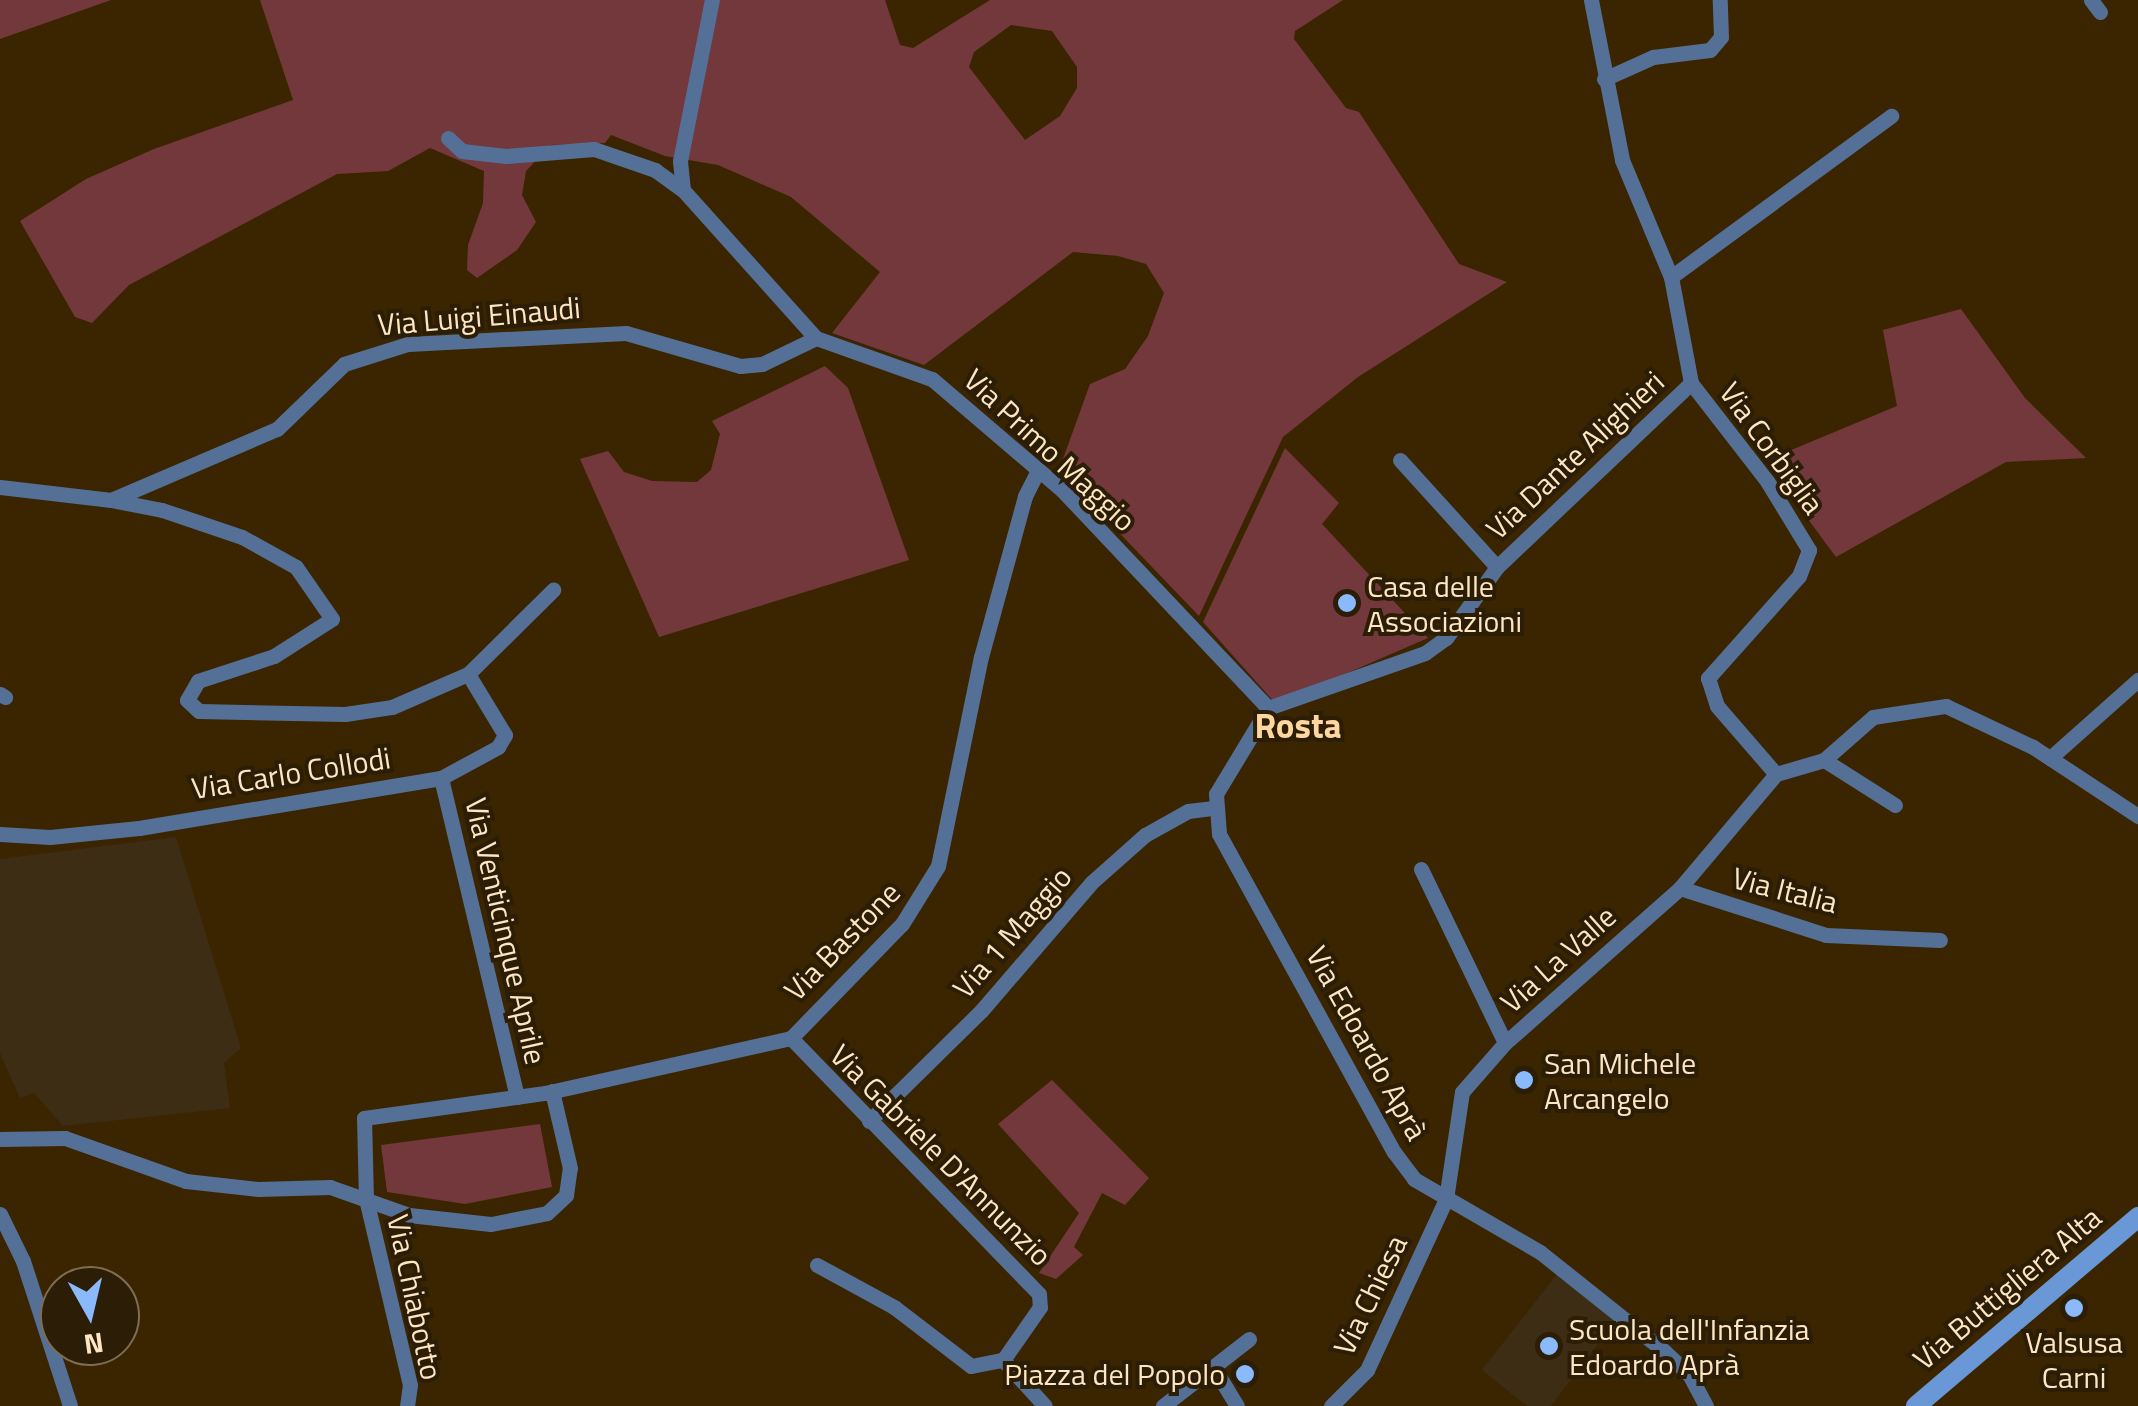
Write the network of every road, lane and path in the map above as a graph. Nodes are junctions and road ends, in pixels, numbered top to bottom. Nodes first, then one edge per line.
1 (712, 0) edge
2 (1591, 0) edge
3 (1720, 0) edge
4 (1604, 79) junction
5 (1891, 116) dead end
6 (448, 138) dead end
7 (683, 190) junction
8 (1670, 277) junction
9 (816, 338) junction
10 (1691, 383) junction
11 (1400, 460) dead end
12 (1038, 471) junction
13 (0, 487) edge
14 (110, 500) junction
15 (1497, 567) junction
16 (553, 590) dead end
17 (468, 674) junction
18 (2138, 680) edge
19 (1268, 708) junction
20 (2050, 758) junction
21 (1824, 760) junction
22 (1776, 774) junction
23 (441, 778) junction
24 (1894, 805) dead end
25 (1214, 808) junction
26 (2138, 816) edge
27 (0, 834) edge
28 (1421, 869) dead end
29 (1680, 888) junction
30 (1940, 940) dead end
31 (790, 1038) junction
32 (1505, 1043) junction
33 (552, 1091) junction
34 (517, 1097) junction
35 (869, 1122) junction
36 (0, 1139) edge
37 (366, 1199) junction
38 (1446, 1199) junction
39 (0, 1214) edge
40 (2138, 1217) edge
41 (816, 1265) dead end
42 (1248, 1338) dead end
43 (1004, 1364) junction
44 (1214, 1368) junction
45 (70, 1406) edge
46 (407, 1406) edge
47 (1045, 1406) edge
48 (1163, 1406) edge
49 (1237, 1406) edge
50 (1331, 1406) edge
51 (1706, 1406) edge
52 (1916, 1406) edge

1 - 7 street
2 - 4 street, Via Corbiglia
3 - 4 street
4 - 8 street, Via Corbiglia
5 - 8 street
6 - 7 street, Via Primo Maggio
7 - 9 street, Via Primo Maggio
8 - 10 street, Via Corbiglia
9 - 12 street, Via Primo Maggio
9 - 14 street, Via Luigi Einaudi
10 - 15 street, Via Dante Alighieri
10 - 22 street, Via Corbiglia
11 - 15 street, Via Dante Alighieri
12 - 19 street, Via Primo Maggio
12 - 31 street, Via Bastone
13 - 14 street, Via Luigi Einaudi
14 - 17 street
15 - 19 street, Via Dante Alighieri
16 - 17 street
17 - 23 street, Via Carlo Collodi
18 - 20 street
19 - 25 street
20 - 21 street
20 - 26 street
21 - 22 street
21 - 24 street
22 - 29 street, Via La Valle
23 - 27 street, Via Carlo Collodi
23 - 34 street, Via Venticinque Aprile
25 - 35 street, Via 1 Maggio
25 - 38 street, Via Edoardo Aprà
28 - 32 street, Via La Valle
29 - 30 street, Via Italia
29 - 32 street, Via La Valle
31 - 33 street, Via Bastone
31 - 35 street, Via Gabriele D'Annunzio
32 - 38 street, Via Chiesa
33 - 34 street, Via Bastone
33 - 37 street
34 - 37 street, Via Bastone
35 - 43 street, Via Gabriele D'Annunzio
36 - 37 street
37 - 46 street, Via Chiabotto
38 - 50 street, Via Chiesa
38 - 51 street, Via Edoardo Aprà
39 - 45 street
40 - 52 street, Via Buttigliera Alta
41 - 43 street
42 - 44 street
43 - 47 street
44 - 48 street
44 - 49 street

